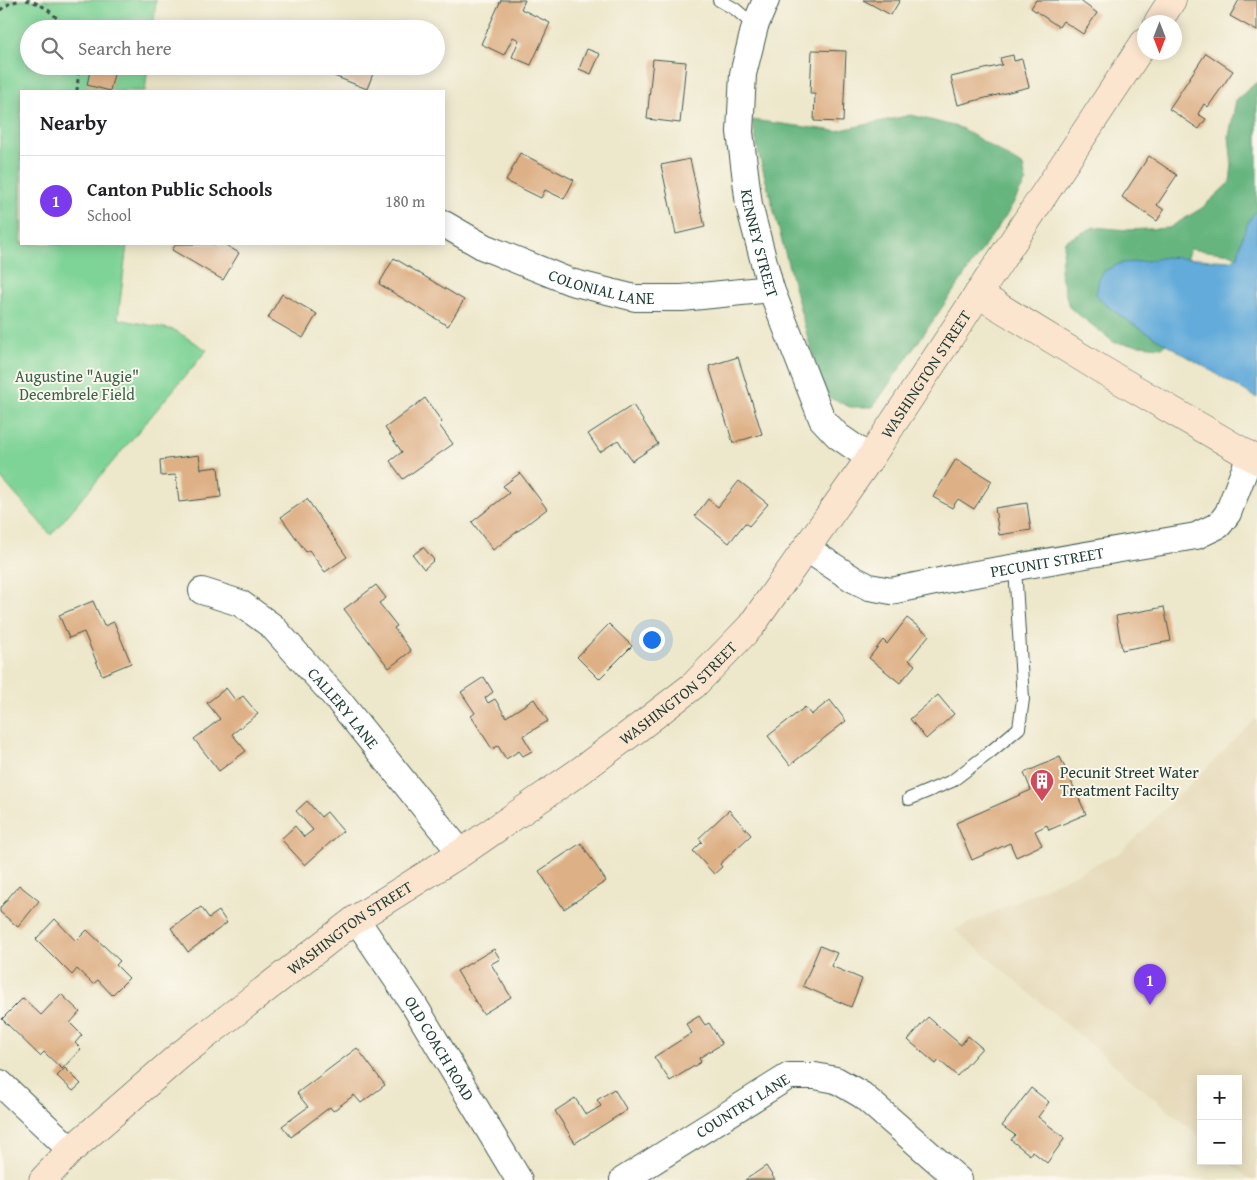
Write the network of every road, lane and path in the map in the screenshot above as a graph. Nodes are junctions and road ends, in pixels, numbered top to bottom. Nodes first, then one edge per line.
1 (21, 0) edge
2 (26, 0) edge
3 (719, 0) edge
4 (766, 0) edge
5 (1172, 0) edge
6 (0, 10) edge
7 (1162, 15) edge
8 (57, 20) edge
9 (755, 26) junction
10 (1137, 54) edge
11 (78, 75) edge
12 (77, 90) edge
13 (445, 225) edge
14 (771, 289) junction
15 (978, 294) junction
16 (870, 458) junction
17 (1254, 458) edge
18 (807, 549) junction
19 (1015, 567) junction
20 (202, 591) dead end
21 (909, 799) dead end
22 (461, 853) junction
23 (356, 920) junction
24 (0, 1083) edge
25 (71, 1150) junction
26 (43, 1180) edge
27 (519, 1180) edge
28 (624, 1180) edge
29 (959, 1180) edge

1 - 6 path
2 - 8 path
3 - 9 lane
4 - 9 street, KENNEY STREET
5 - 7 main road
9 - 14 street, KENNEY STREET
10 - 15 main road, WASHINGTON STREET
11 - 12 path
13 - 14 street, COLONIAL LANE
14 - 16 street, KENNEY STREET
15 - 16 main road, WASHINGTON STREET
15 - 17 main road, PECUNIT STREET
16 - 18 main road, WASHINGTON STREET
17 - 19 street, PECUNIT STREET
18 - 19 street, PECUNIT STREET
18 - 22 main road, WASHINGTON STREET
19 - 21 lane
20 - 22 street, CALLERY LANE
22 - 23 main road, WASHINGTON STREET
23 - 25 main road, WASHINGTON STREET
23 - 27 street, OLD COACH ROAD
24 - 25 street
25 - 26 main road, WASHINGTON STREET
28 - 29 street, COUNTRY LANE

